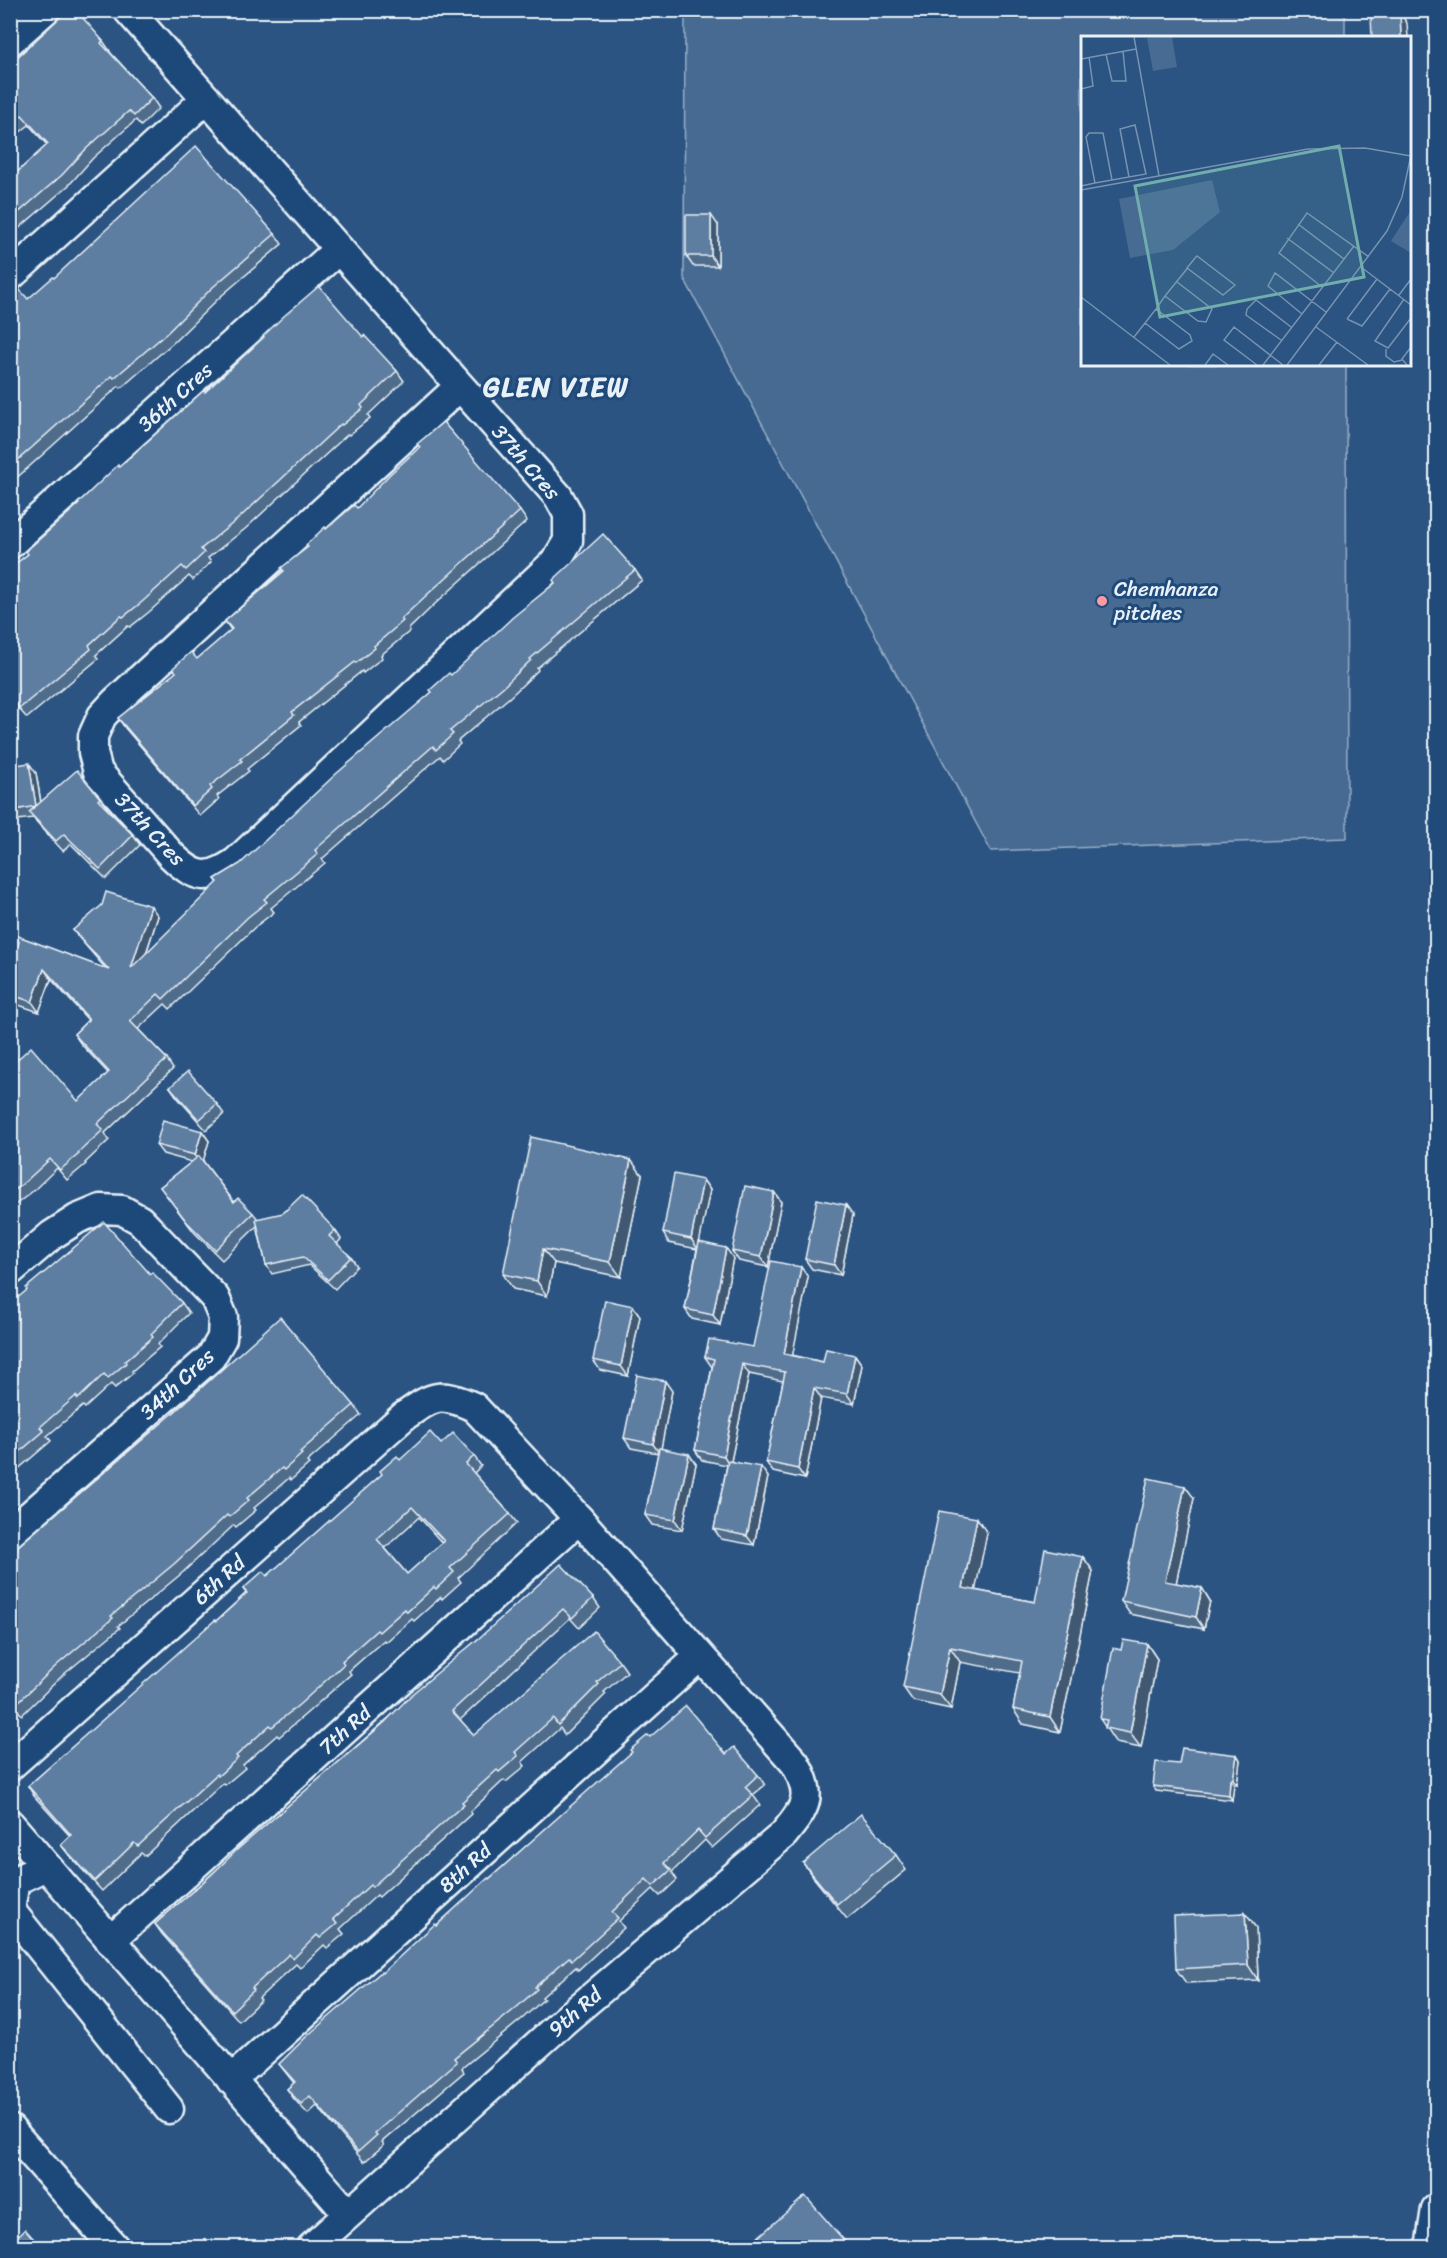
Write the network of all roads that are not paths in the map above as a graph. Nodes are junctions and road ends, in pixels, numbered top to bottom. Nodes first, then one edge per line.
1 (45, 10) edge
2 (128, 10) edge
3 (10, 41) edge
4 (206, 99) junction
5 (339, 249) junction
6 (10, 276) edge
7 (460, 386) junction
8 (10, 544) edge
9 (10, 1271) edge
10 (579, 1519) junction
11 (10, 1533) edge
12 (699, 1657) junction
13 (10, 1766) edge
14 (10, 1824) edge
15 (46, 1866) junction
16 (10, 1909) edge
17 (110, 1941) junction
18 (231, 2080) junction
19 (169, 2109) dead end
20 (10, 2129) edge
21 (1437, 2209) edge
22 (348, 2214) junction
23 (112, 2246) edge
24 (311, 2247) edge
25 (1430, 2247) edge

1 - 3 street
2 - 4 street, 37th Cres
4 - 5 street, 37th Cres
4 - 6 street
5 - 7 street, 37th Cres
5 - 8 street, 36th Cres
7 - 7 street, 37th Cres
9 - 11 street, 34th Cres
10 - 12 street
10 - 13 street, 6th Rd
10 - 17 street, 7th Rd
12 - 18 street, 8th Rd
12 - 22 street, 9th Rd
14 - 15 street
15 - 16 street
15 - 17 street
16 - 19 street
17 - 18 street
18 - 22 street
20 - 23 street
21 - 25 street
22 - 24 street, 9th Rd

